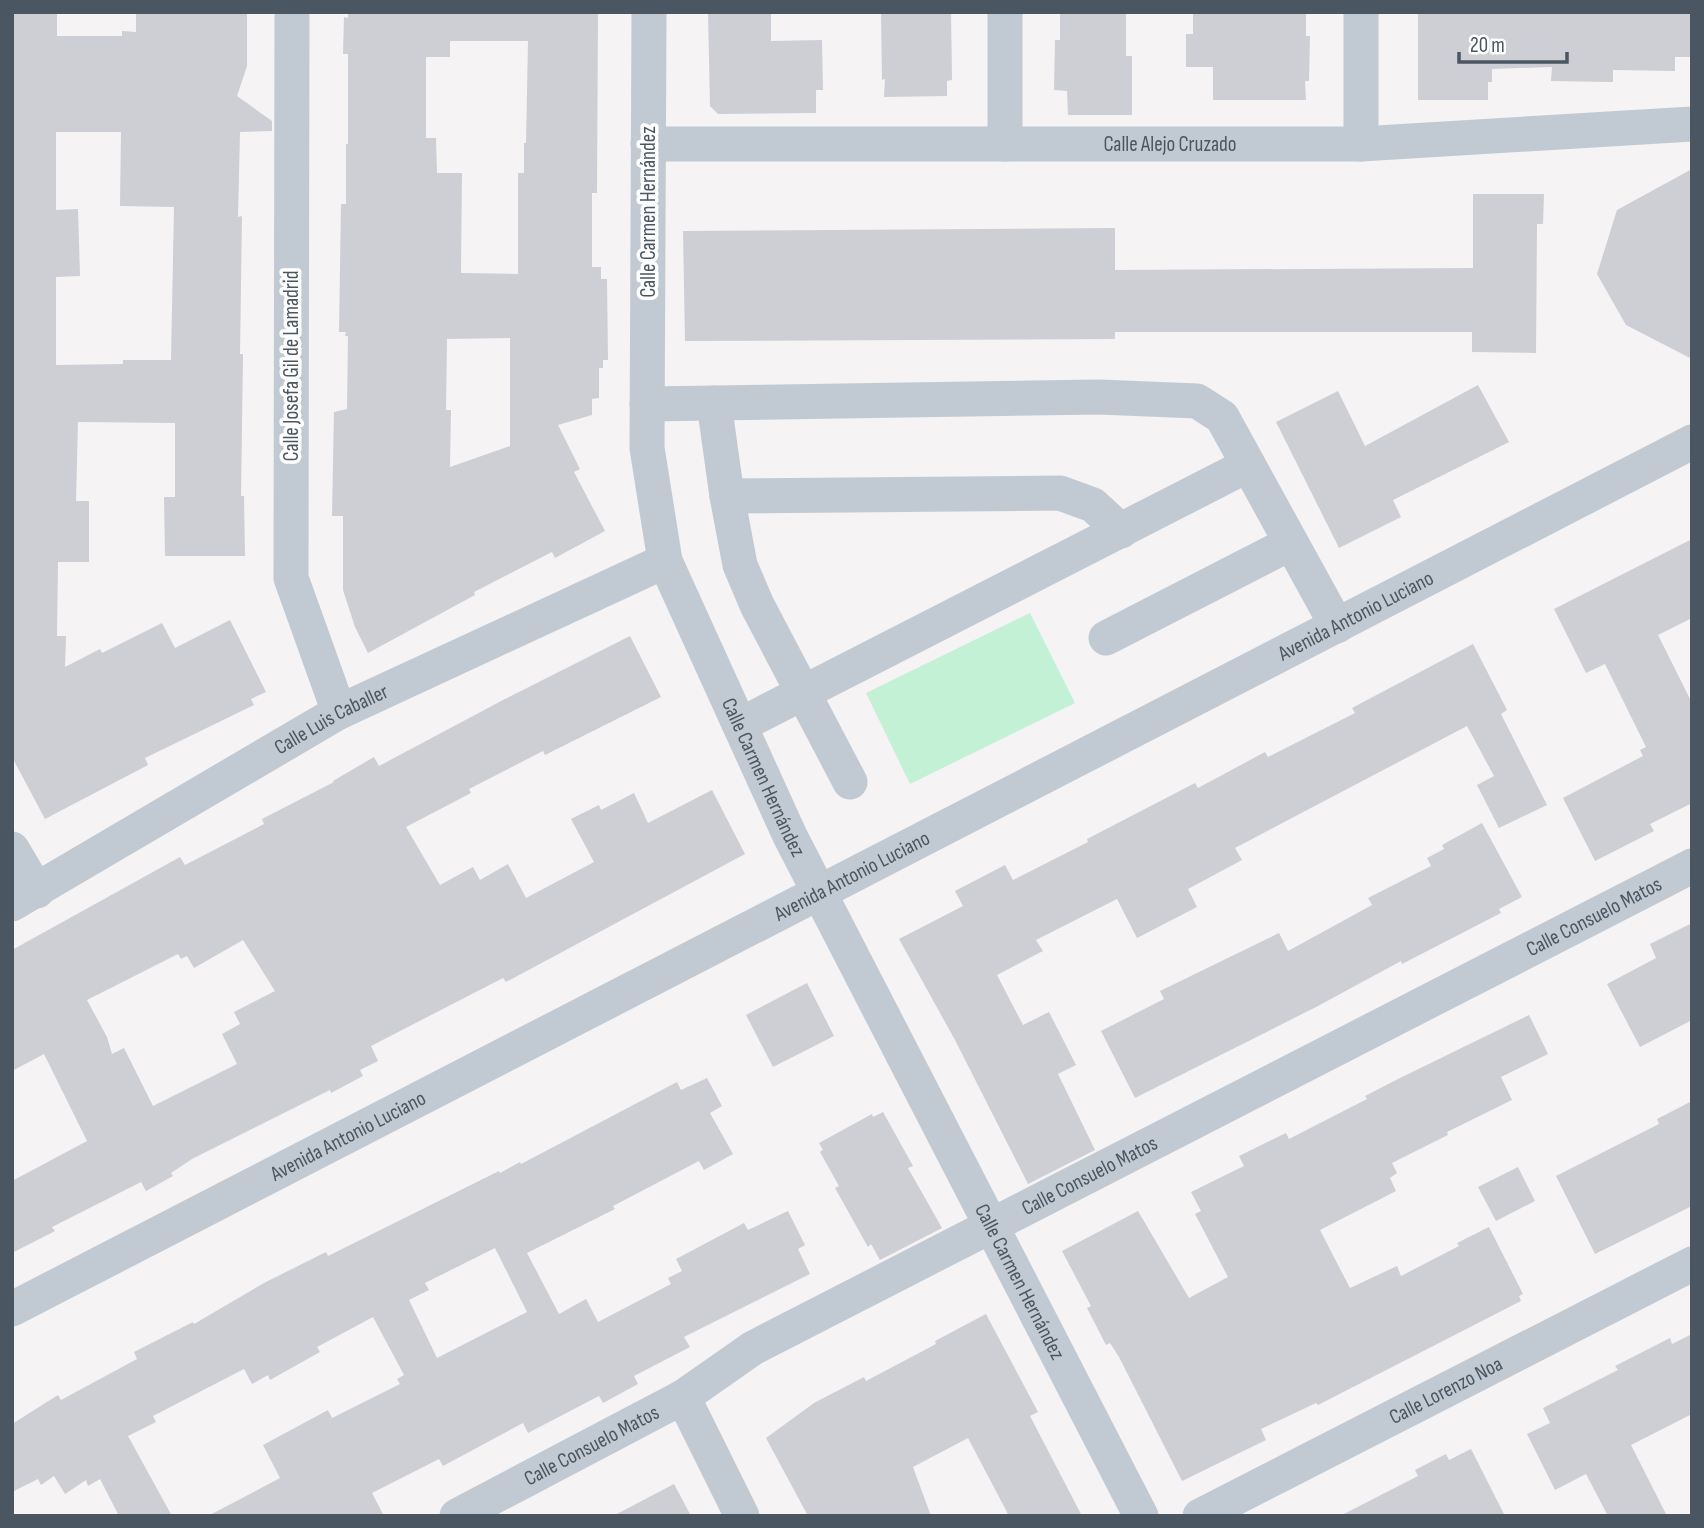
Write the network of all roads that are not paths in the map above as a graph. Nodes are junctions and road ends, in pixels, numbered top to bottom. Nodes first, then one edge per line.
1 (292, 12) edge
2 (649, 12) edge
3 (1005, 12) edge
4 (1362, 12) edge
5 (1692, 124) edge
6 (648, 144) junction
7 (1005, 144) junction
8 (1361, 144) junction
9 (714, 403) junction
10 (647, 404) junction
11 (1692, 442) edge
12 (1248, 465) junction
13 (727, 496) junction
14 (1121, 531) junction
15 (1291, 543) junction
16 (665, 561) junction
17 (1337, 626) junction
18 (1106, 638) dead end
19 (802, 694) junction
20 (339, 712) junction
21 (740, 725) junction
22 (850, 782) dead end
23 (12, 849) edge
24 (1692, 866) edge
25 (821, 892) junction
26 (25, 898) edge
27 (990, 1226) junction
28 (1692, 1264) edge
29 (12, 1309) edge
30 (682, 1397) junction
31 (457, 1516) edge
32 (742, 1516) edge
33 (1141, 1516) edge
34 (1200, 1516) edge

1 - 20 street, Calle Josefa Gil de Lamadrid
2 - 6 street, Calle Carmen Hernández
3 - 7 street
4 - 8 street
5 - 8 street, Calle Alejo Cruzado
6 - 7 street, Calle Alejo Cruzado
6 - 10 street, Calle Carmen Hernández
7 - 8 street, Calle Alejo Cruzado
9 - 10 street
9 - 12 street
9 - 13 street
10 - 16 street, Calle Carmen Hernández
11 - 17 street, Avenida Antonio Luciano
12 - 14 street
12 - 15 street
13 - 14 street
13 - 19 street
14 - 19 street
15 - 17 street
15 - 18 street
16 - 20 street, Calle Luis Caballer
16 - 21 street, Calle Carmen Hernández
17 - 25 street, Avenida Antonio Luciano
19 - 21 street
19 - 22 street
20 - 26 street, Calle Luis Caballer
21 - 25 street, Calle Carmen Hernández
23 - 26 street
24 - 27 street, Calle Consuelo Matos
25 - 27 street, Calle Carmen Hernández
25 - 29 street, Avenida Antonio Luciano
27 - 30 street, Calle Consuelo Matos
27 - 33 street, Calle Carmen Hernández
28 - 34 street, Calle Lorenzo Noa
30 - 31 street, Calle Consuelo Matos
30 - 32 street

